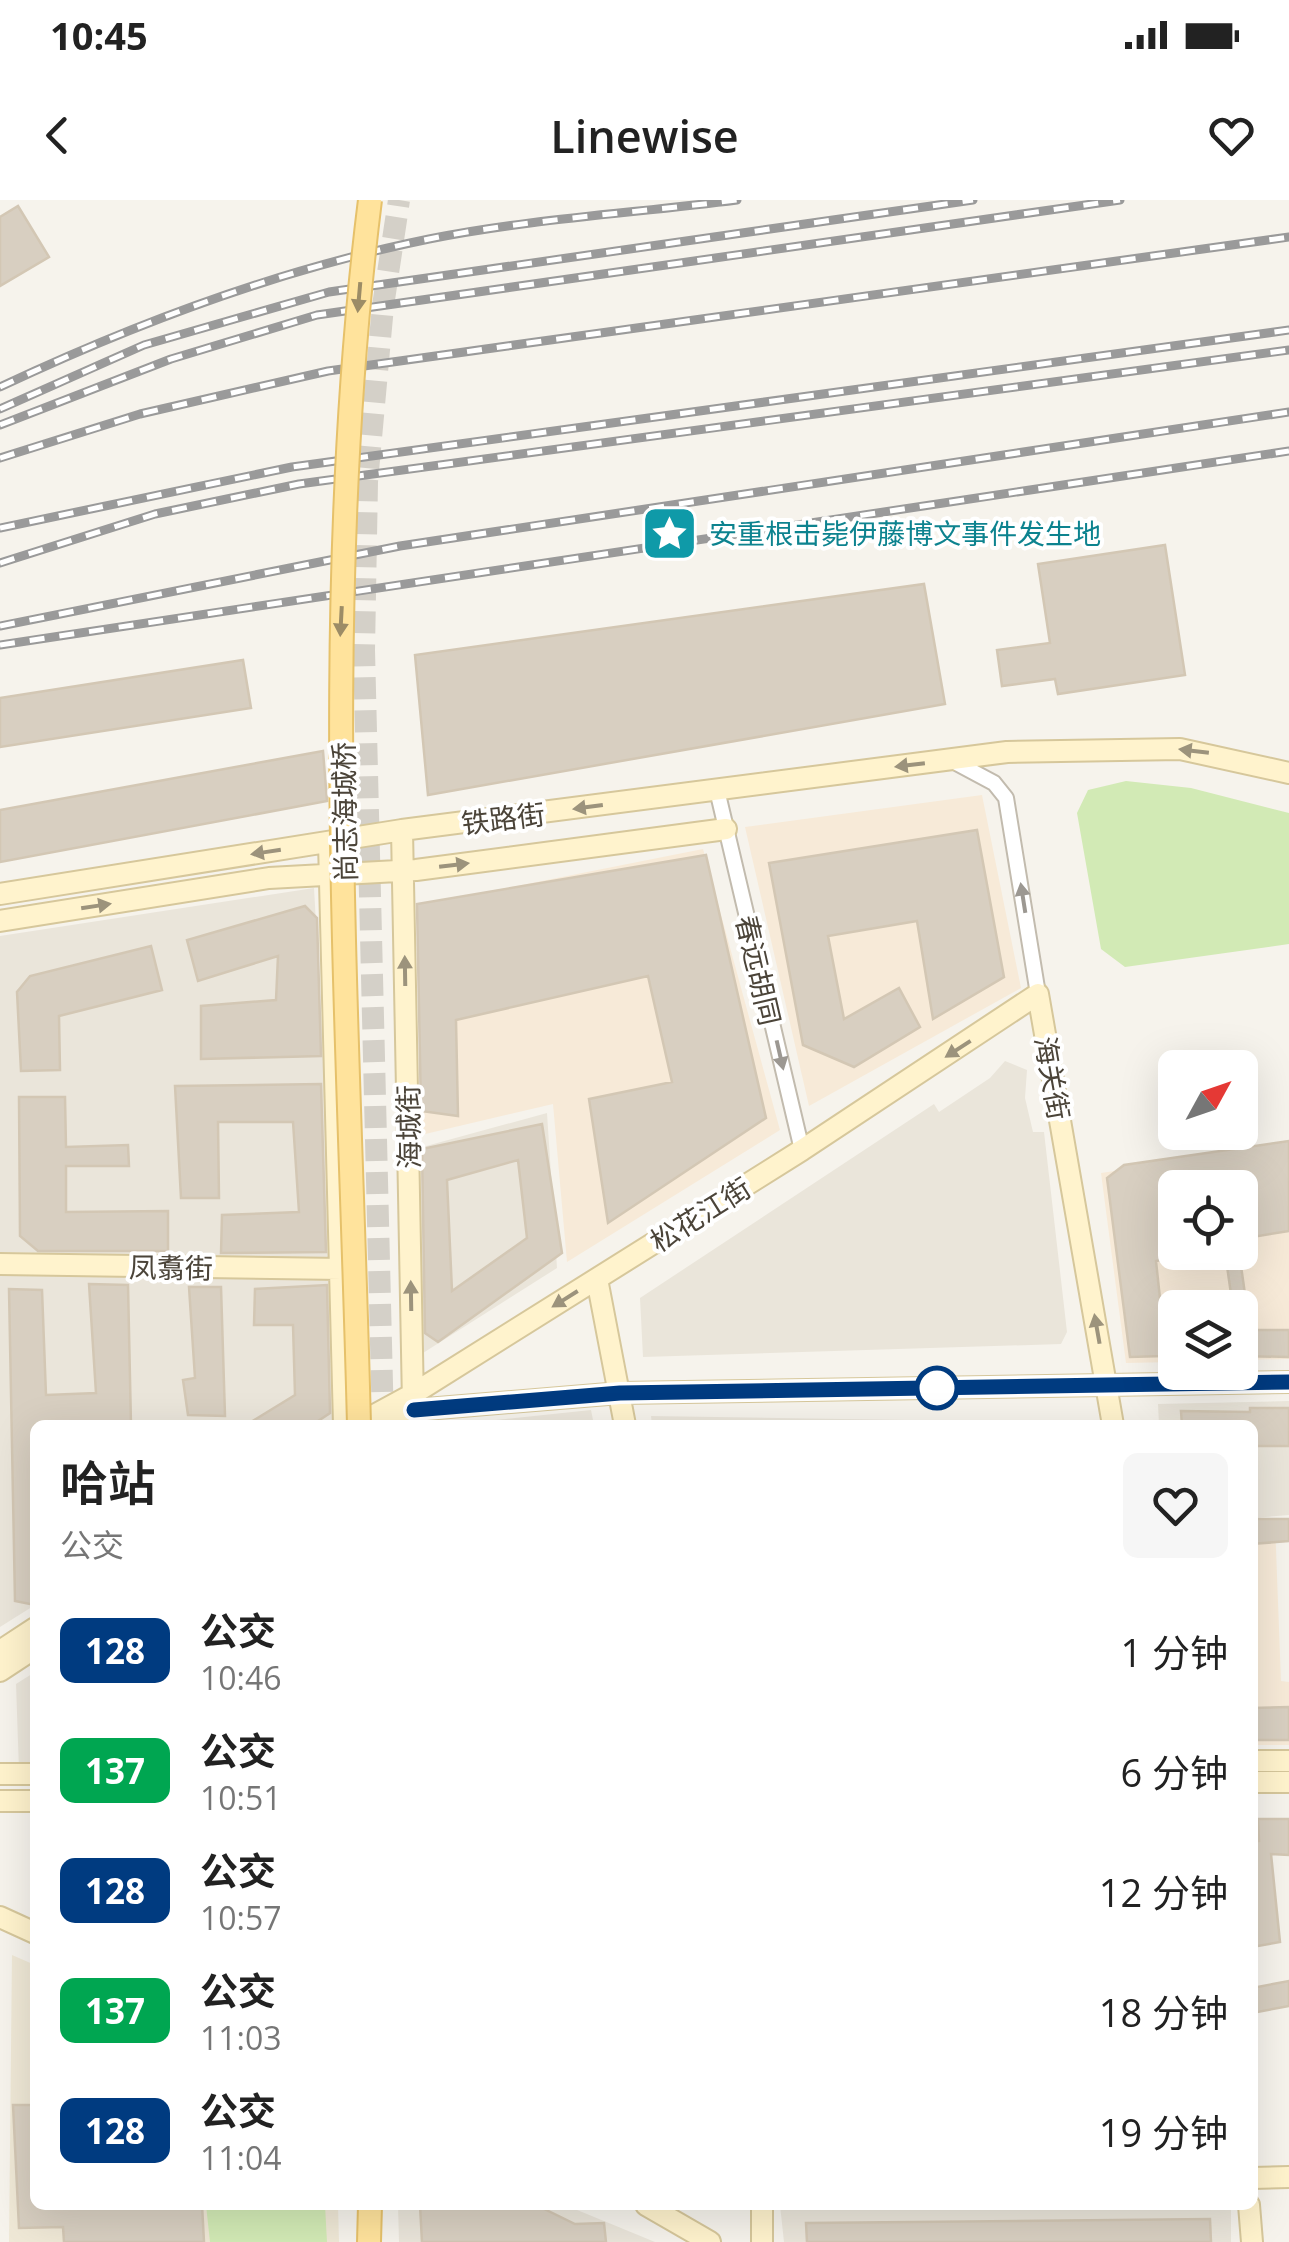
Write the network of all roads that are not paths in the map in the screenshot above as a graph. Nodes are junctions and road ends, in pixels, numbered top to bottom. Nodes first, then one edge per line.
1 (370, 200) edge
2 (952, 760) junction
3 (1289, 773) edge
4 (717, 790) junction
5 (726, 829) junction
6 (402, 830) junction
7 (329, 842) junction
8 (402, 871) junction
9 (330, 875) junction
10 (0, 894) edge
11 (0, 921) edge
12 (1038, 994) junction
13 (802, 1150) junction
14 (0, 1264) edge
15 (342, 1269) junction
16 (597, 1279) junction
17 (1289, 1382) edge
18 (1106, 1385) junction
19 (620, 1393) junction
20 (414, 1410) edge
21 (344, 1420) edge
22 (357, 1420) edge
23 (376, 1420) edge
24 (624, 1420) edge
25 (1112, 1420) edge
26 (30, 1631) edge
27 (0, 1650) edge
28 (30, 1651) edge
29 (0, 1671) edge
30 (1258, 1762) edge
31 (1289, 1762) edge
32 (0, 1774) edge
33 (30, 1774) edge
34 (1258, 1782) edge
35 (1289, 1782) edge
36 (0, 1801) edge
37 (30, 1801) edge
38 (0, 1917) edge
39 (30, 1930) edge
40 (1258, 2178) edge
41 (1289, 2178) edge
42 (370, 2210) edge
43 (655, 2210) edge
44 (762, 2210) edge
45 (1249, 2210) edge
46 (369, 2242) edge
47 (710, 2242) edge
48 (762, 2242) edge
49 (1252, 2242) edge

1 -> 22 main road, 尚志海城桥, bridge
3 -> 2 main road, 铁路街
2 -> 4 main road, 铁路街
12 -> 2 street, 海关街
4 - 5 street, 春远胡同
4 -> 6 main road, 铁路街
8 -> 5 main road, 铁路街
5 -> 13 street, 春远胡同
6 - 7 main road, 铁路街
6 - 8 main road, 海城街
7 - 9 main road
7 -> 10 main road, 铁路街
8 - 9 main road, 铁路街
20 -> 8 main road, 海城街
11 -> 9 main road, 铁路街
9 - 15 main road
12 -> 13 main road, 松花江街
18 -> 12 main road, 海关街
13 - 16 main road, 松花江街
14 - 15 main road, 凤翥街
15 - 21 main road
16 - 19 main road
16 -> 20 main road, 松花江街
17 - 18 main road
18 - 19 main road
18 - 25 main road, 海关街
19 - 20 main road
19 - 24 main road
20 - 23 main road, 松花江街
26 - 27 main road
28 - 29 main road
30 - 31 main road
32 - 33 main road
34 - 35 main road
36 - 37 main road
38 - 39 main road
40 - 41 main road
42 - 46 main road
43 - 47 main road
44 - 48 main road
45 - 49 main road

